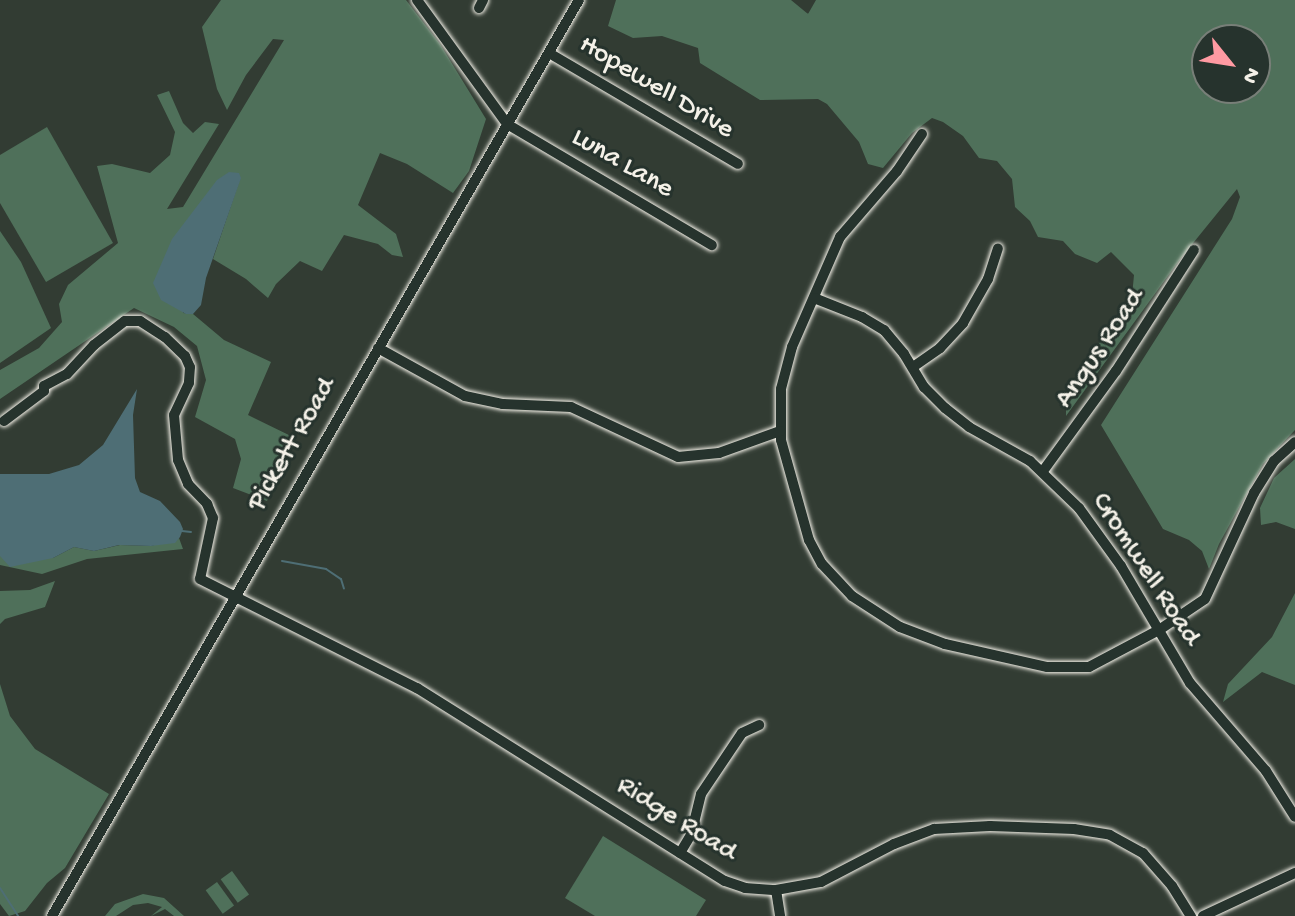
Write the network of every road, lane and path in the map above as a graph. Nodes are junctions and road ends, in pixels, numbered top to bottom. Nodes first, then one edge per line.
1 (417, 0) edge
2 (579, 0) edge
3 (549, 53) junction
4 (507, 124) junction
5 (922, 134) dead end
6 (738, 164) dead end
7 (712, 245) dead end
8 (998, 249) dead end
9 (1194, 250) dead end
10 (814, 298) junction
11 (378, 348) junction
12 (913, 367) junction
13 (4, 421) dead end
14 (780, 431) junction
15 (1295, 442) edge
16 (1043, 471) junction
17 (234, 597) junction
18 (1159, 630) junction
19 (759, 725) dead end
20 (1295, 817) edge
21 (680, 853) junction
22 (1295, 873) edge
23 (776, 890) junction
24 (52, 916) edge
25 (780, 916) edge
26 (1191, 916) edge
27 (1203, 916) edge

1 - 4 street
2 - 3 street, Pickett Road
3 - 4 street, Pickett Road
3 - 6 street, Hopewell Drive
4 - 7 street, Luna Lane
4 - 11 street, Pickett Road
5 - 10 street
8 - 12 street
9 - 16 street, Angus Road
10 - 12 street, Cromwell Road
10 - 14 street
11 - 14 street
11 - 17 street, Pickett Road
12 - 16 street, Cromwell Road
13 - 17 street, Ridge Road
14 - 18 street
15 - 18 street
16 - 18 street, Cromwell Road
17 - 21 street, Ridge Road
17 - 24 street, Pickett Road
18 - 20 street, Cromwell Road
19 - 21 street
21 - 23 street, Ridge Road
22 - 27 street
23 - 25 street
23 - 26 street, Ridge Road

